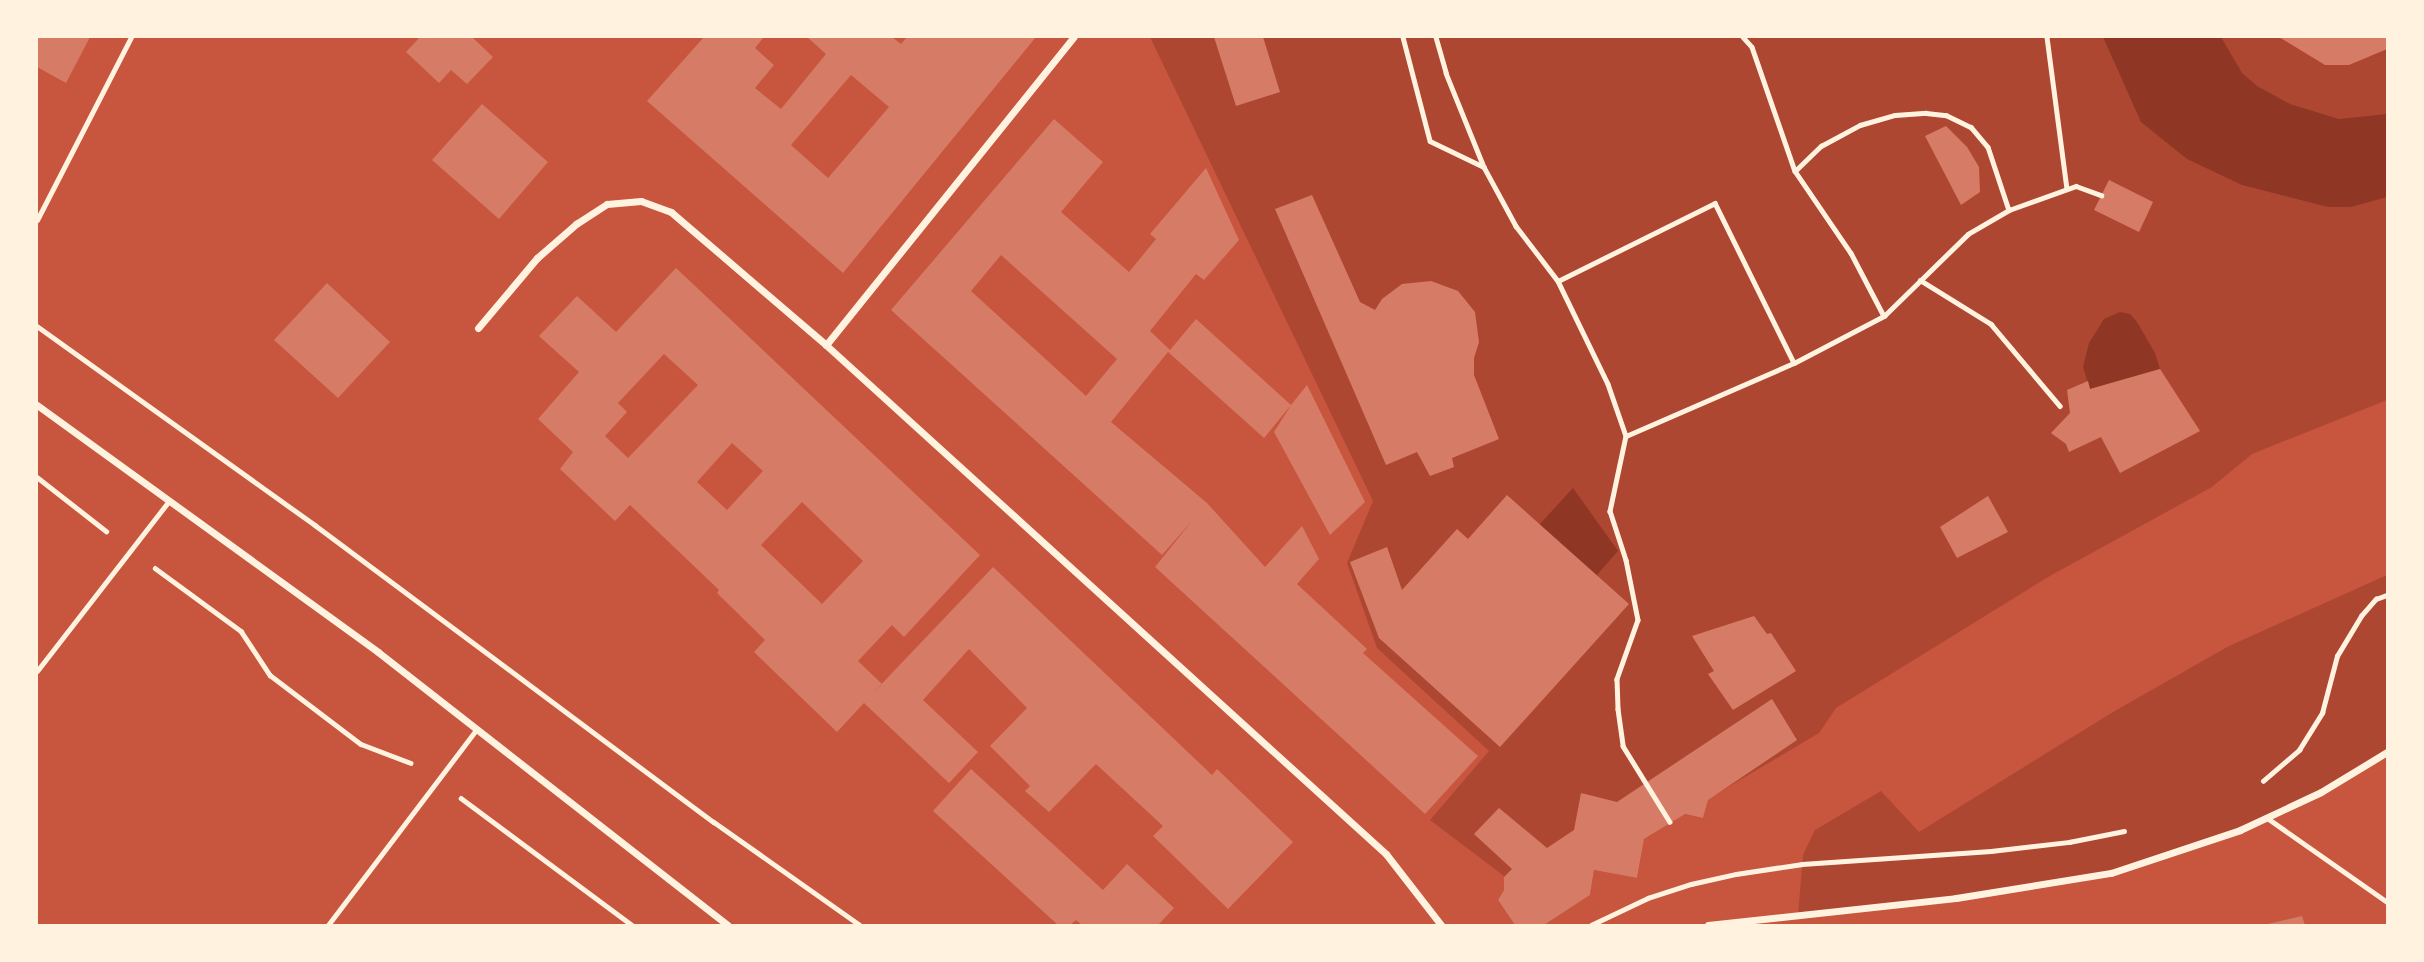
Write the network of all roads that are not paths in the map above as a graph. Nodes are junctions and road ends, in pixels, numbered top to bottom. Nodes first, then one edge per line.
1 (131, 37) edge
2 (1074, 37) edge
3 (37, 220) edge
4 (478, 328) dead end
5 (826, 345) junction
6 (37, 405) edge
7 (168, 502) junction
8 (37, 671) edge
9 (476, 730) junction
10 (2387, 752) edge
11 (2267, 818) junction
12 (2387, 902) edge
13 (1728, 924) edge
14 (328, 925) edge
15 (728, 925) edge
16 (1441, 925) edge
17 (1708, 925) edge

1 - 3 lane
2 - 5 street
4 - 5 street
5 - 16 street
6 - 7 street
7 - 8 lane
7 - 9 street
9 - 14 lane
9 - 15 street
10 - 11 street
11 - 12 lane
11 - 13 street
13 - 17 street

